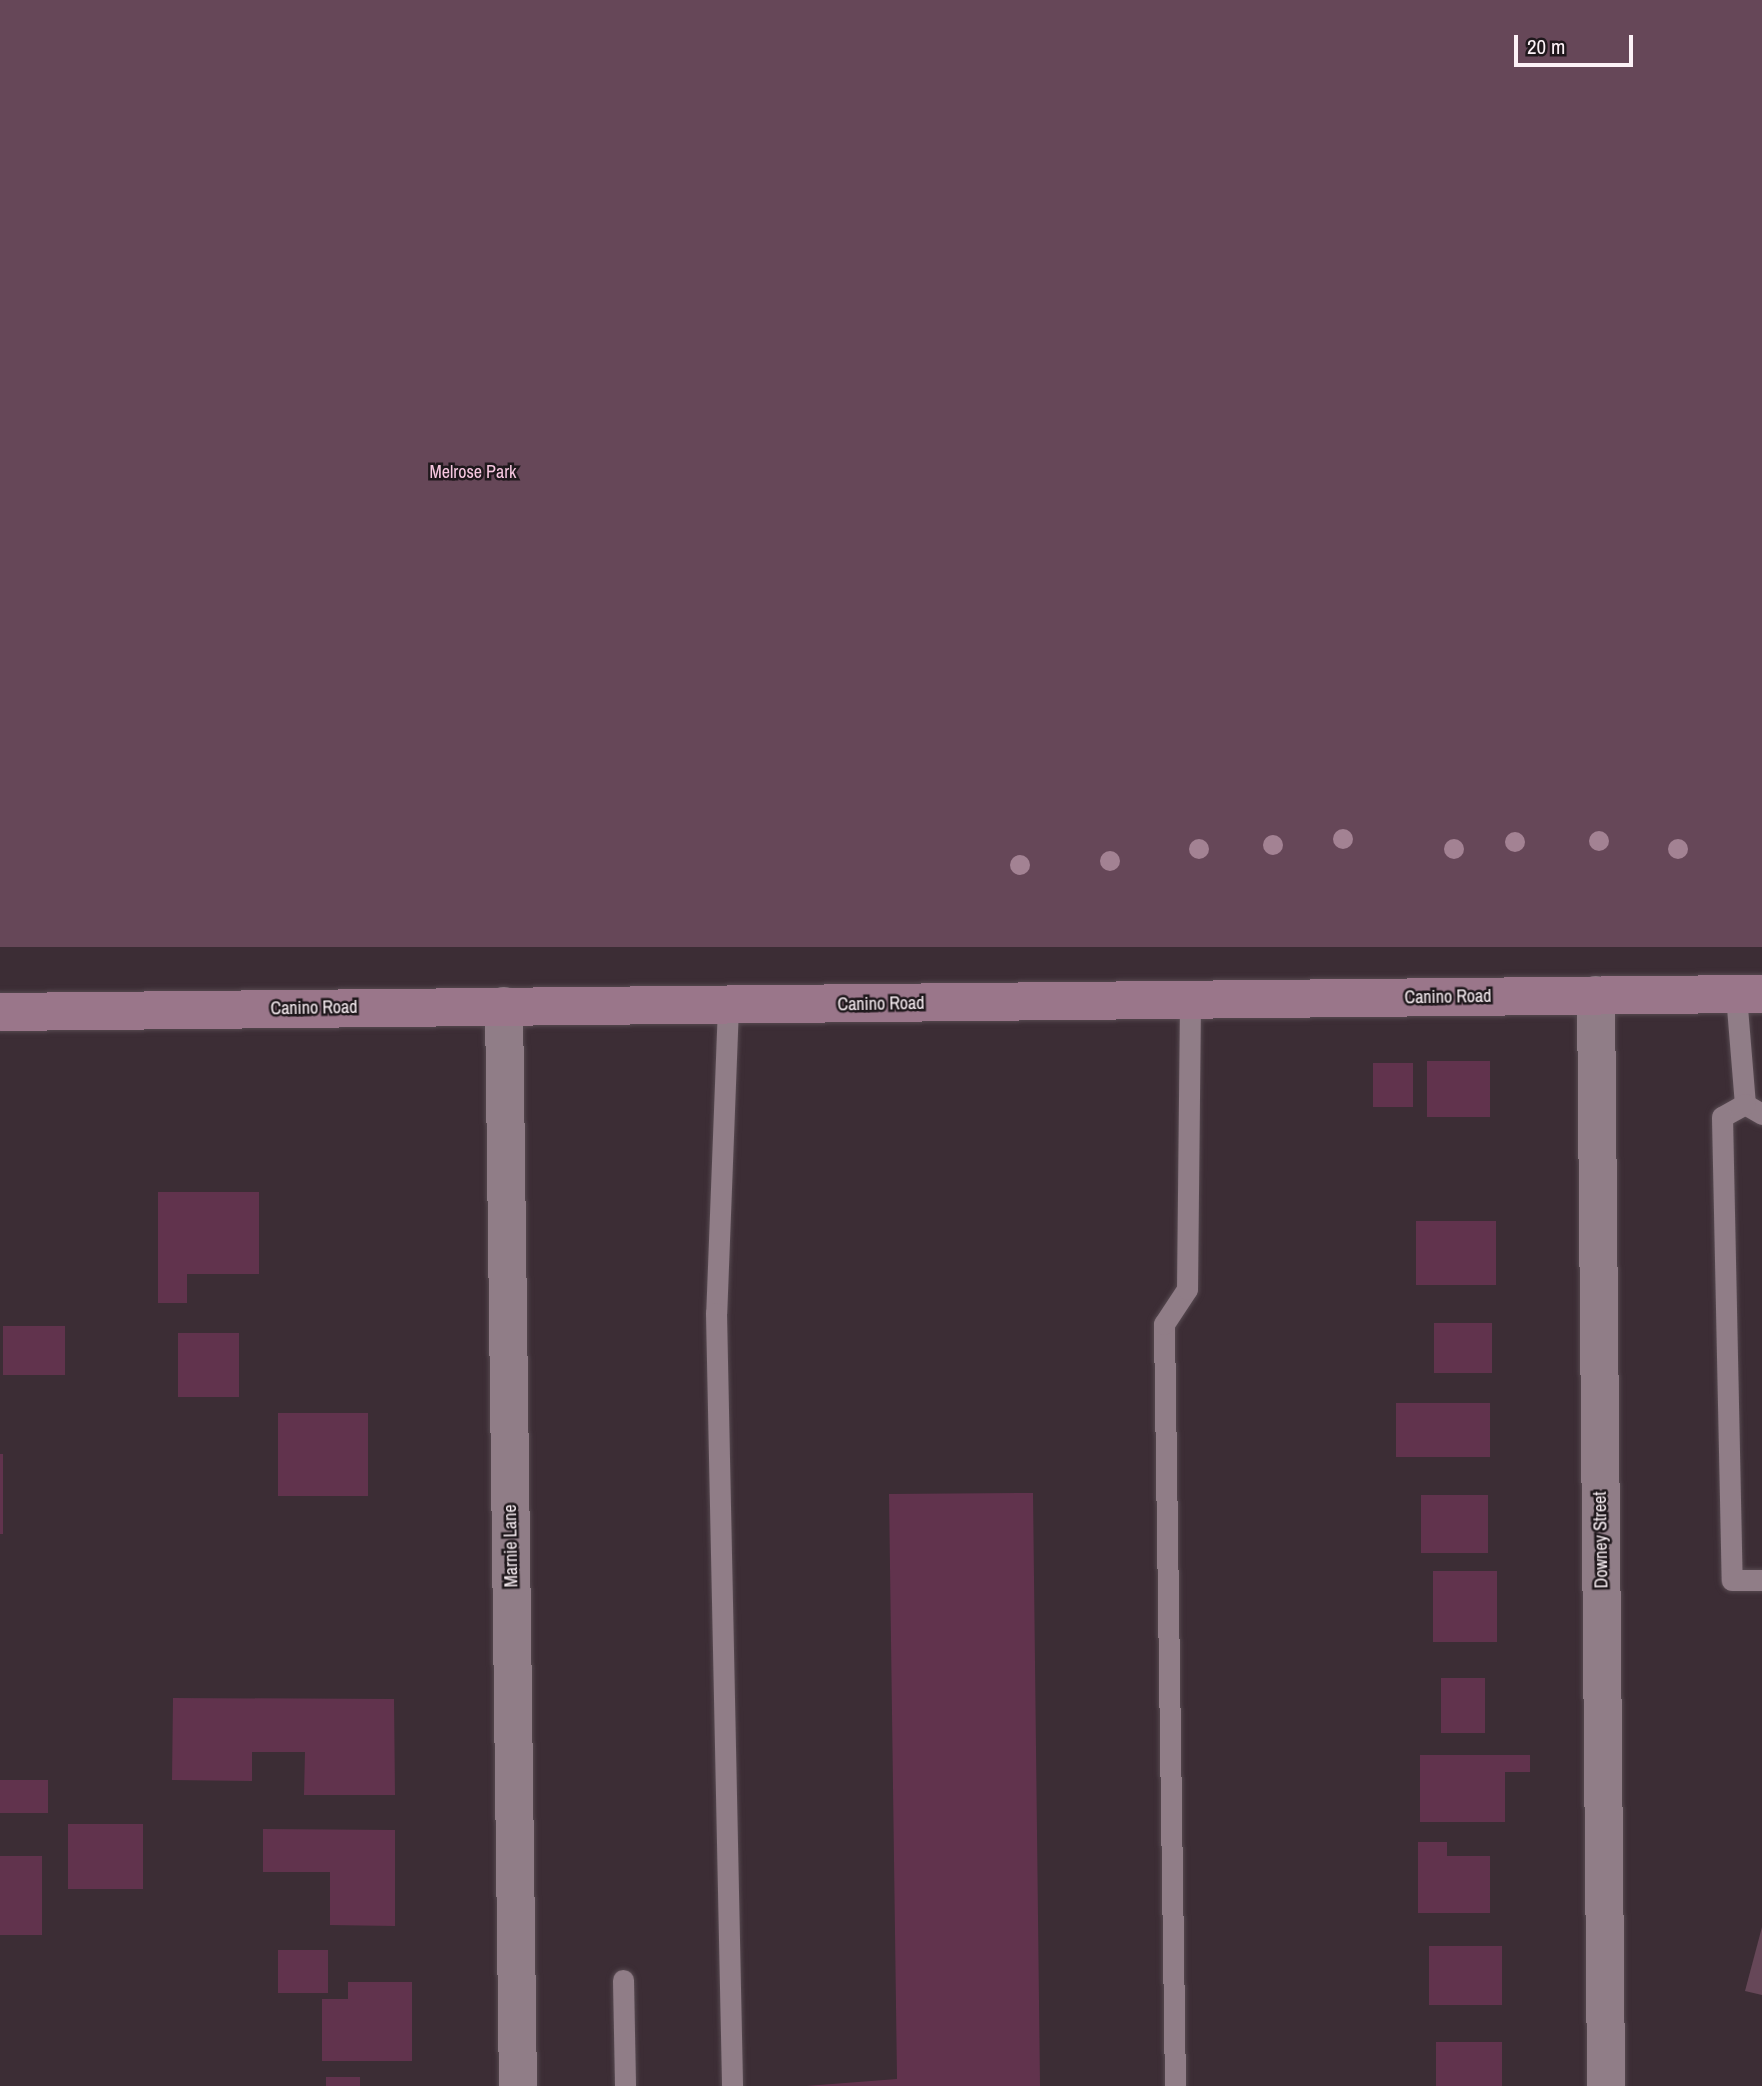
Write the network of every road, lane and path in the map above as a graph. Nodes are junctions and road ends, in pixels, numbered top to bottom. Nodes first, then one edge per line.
1 (1596, 995) junction
2 (1749, 995) edge
3 (1190, 1000) junction
4 (504, 1006) junction
5 (728, 1006) junction
6 (0, 1012) edge
7 (1754, 1109) edge
8 (1762, 1580) edge
9 (624, 1980) dead end
10 (518, 2086) edge
11 (625, 2086) edge
12 (732, 2086) edge
13 (1175, 2086) edge
14 (1606, 2086) edge

1 - 2 street, Canino Road
1 - 3 street, Canino Road
1 - 14 street, Downey Street
2 - 7 lane
3 - 5 street, Canino Road
3 - 13 lane
4 - 5 street, Canino Road
4 - 6 street, Canino Road
4 - 10 street, Marnie Lane
5 - 12 lane
7 - 8 lane
9 - 11 lane

